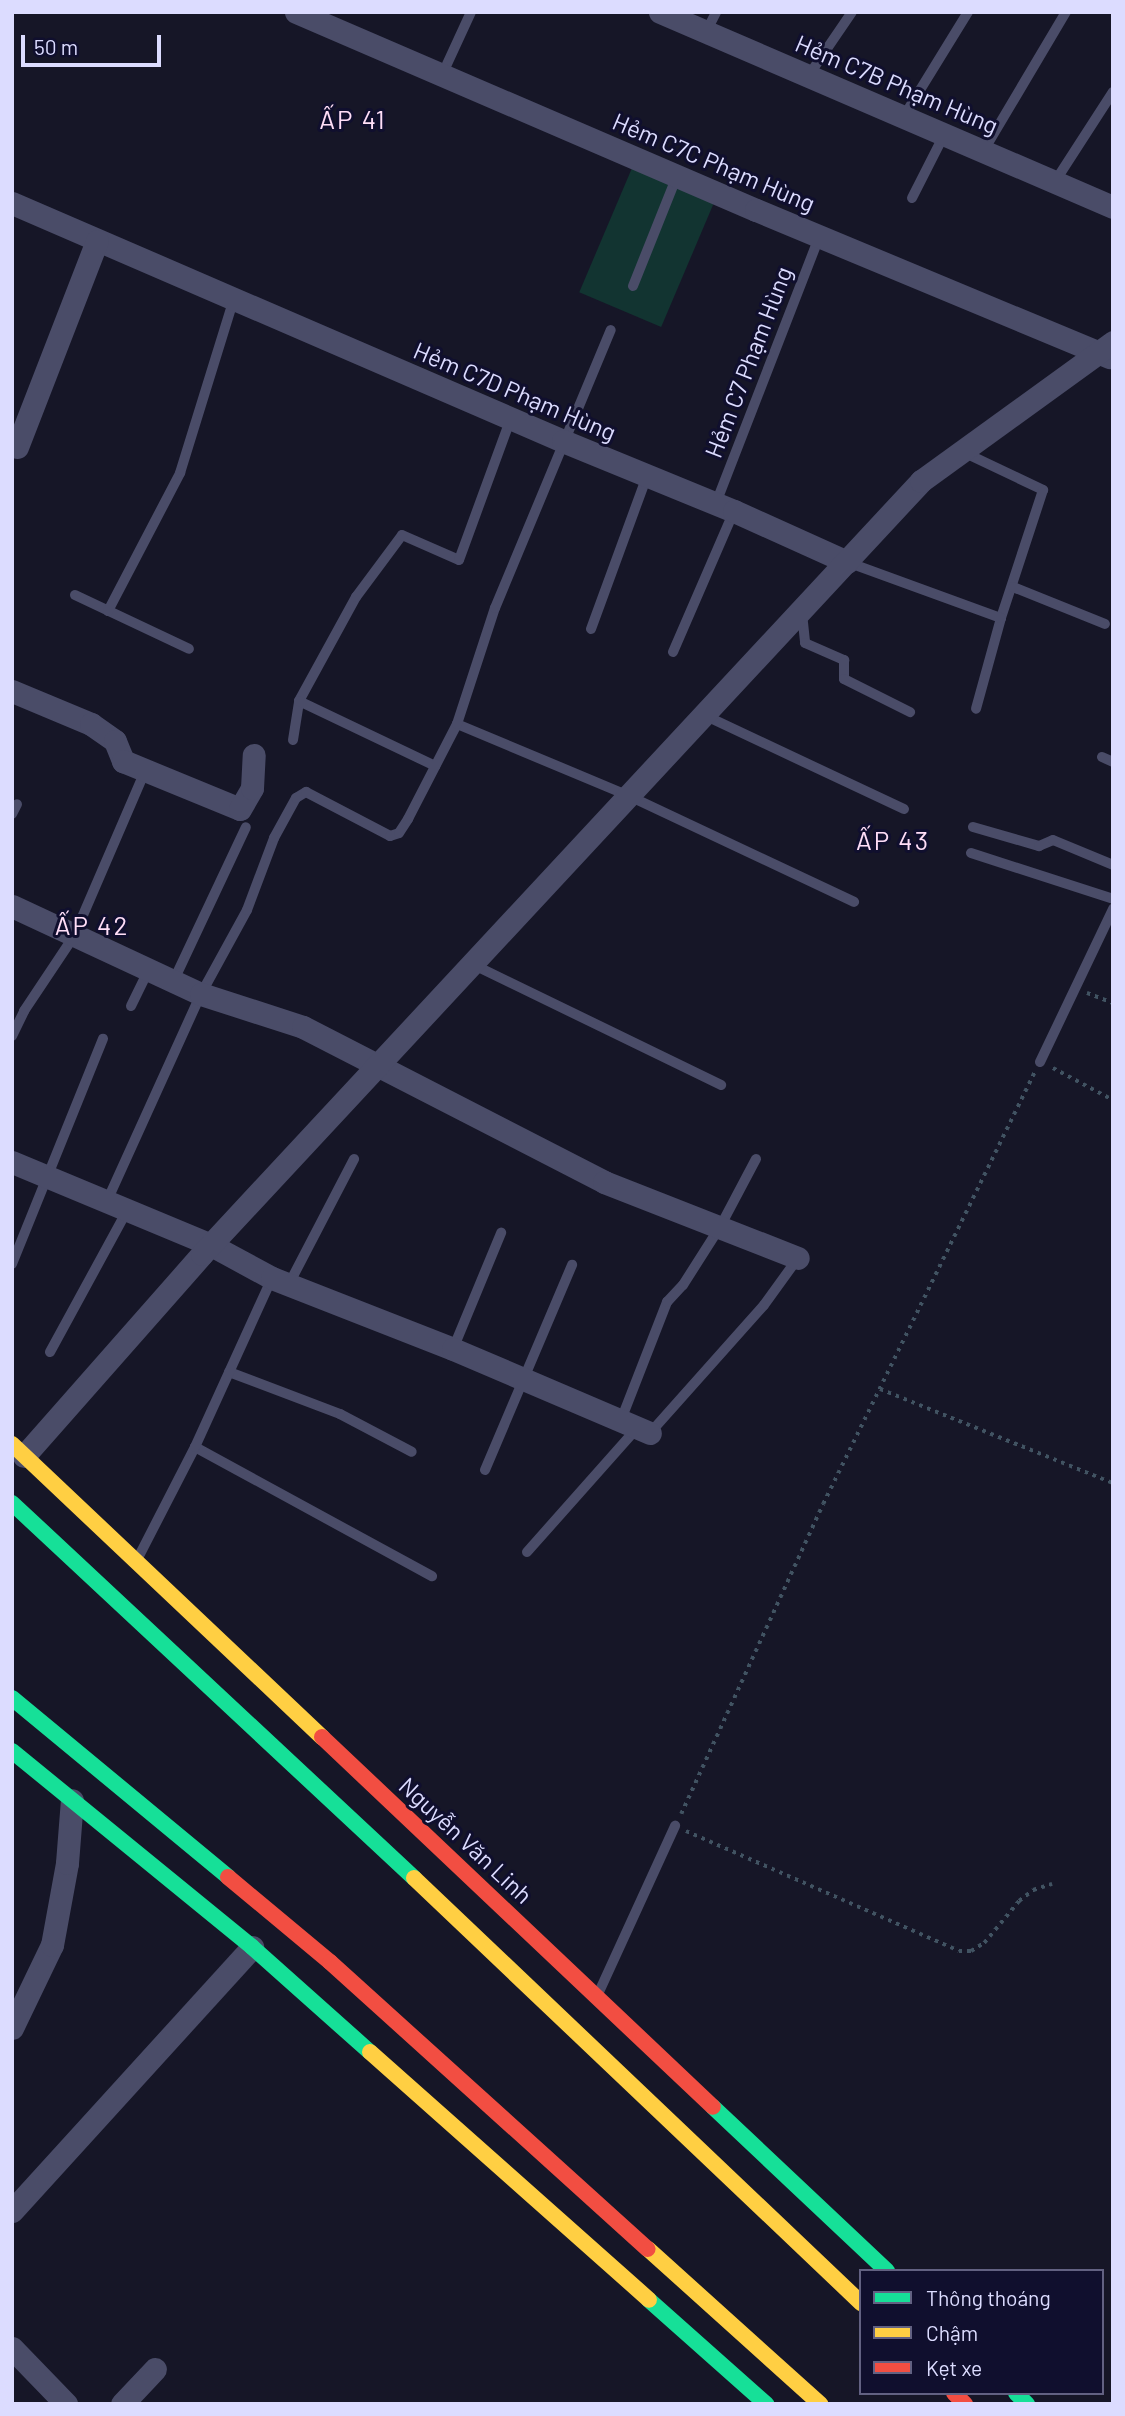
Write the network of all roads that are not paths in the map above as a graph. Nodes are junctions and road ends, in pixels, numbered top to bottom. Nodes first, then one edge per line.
1 (296, 12) edge
2 (471, 12) edge
3 (660, 12) edge
4 (852, 12) edge
5 (968, 12) edge
6 (1066, 12) edge
7 (711, 22) edge
8 (442, 75) junction
9 (808, 75) junction
10 (1113, 92) edge
11 (904, 116) junction
12 (945, 133) junction
13 (984, 150) junction
14 (677, 176) junction
15 (1056, 180) junction
16 (912, 198) dead end
17 (12, 203) edge
18 (1113, 207) edge
19 (820, 236) junction
20 (97, 241) junction
21 (633, 286) dead end
22 (234, 299) junction
23 (611, 330) dead end
24 (1108, 351) edge
25 (511, 418) junction
26 (563, 441) junction
27 (17, 447) dead end
28 (961, 451) junction
29 (647, 477) junction
30 (725, 507) junction
31 (846, 562) junction
32 (1013, 587) junction
33 (75, 595) dead end
34 (108, 611) junction
35 (802, 611) junction
36 (1001, 618) junction
37 (1105, 624) dead end
38 (591, 629) dead end
39 (189, 649) dead end
40 (673, 652) dead end
41 (12, 691) edge
42 (299, 701) junction
43 (976, 709) dead end
44 (910, 712) dead end
45 (704, 715) junction
46 (457, 724) junction
47 (293, 740) dead end
48 (254, 755) dead end
49 (435, 766) junction
50 (145, 771) junction
51 (626, 795) junction
52 (904, 809) dead end
53 (246, 827) dead end
54 (973, 827) dead end
55 (971, 853) dead end
56 (1113, 865) edge
57 (1113, 899) edge
58 (854, 902) dead end
59 (12, 906) edge
60 (1113, 909) edge
61 (74, 936) junction
62 (472, 964) junction
63 (148, 971) junction
64 (173, 982) junction
65 (201, 993) junction
66 (131, 1006) dead end
67 (12, 1036) edge
68 (103, 1039) dead end
69 (1040, 1062) road end
70 (378, 1066) junction
71 (721, 1085) dead end
72 (354, 1159) dead end
73 (756, 1159) dead end
74 (12, 1161) edge
75 (48, 1177) junction
76 (107, 1201) junction
77 (128, 1209) junction
78 (720, 1227) junction
79 (501, 1233) dead end
80 (211, 1245) junction
81 (799, 1258) joint
82 (12, 1264) edge
83 (572, 1265) dead end
84 (280, 1281) junction
85 (453, 1349) junction
86 (50, 1352) dead end
87 (229, 1372) junction
88 (524, 1381) junction
89 (636, 1427) junction
90 (195, 1447) junction
91 (18, 1450) edge
92 (412, 1452) dead end
93 (485, 1470) dead end
94 (12, 1503) edge
95 (527, 1552) dead end
96 (136, 1562) junction
97 (432, 1576) dead end
98 (12, 1698) edge
99 (12, 1751) edge
100 (72, 1800) junction
101 (675, 1826) road end
102 (252, 1947) junction
103 (597, 1994) junction
104 (12, 2028) edge
105 (12, 2211) edge
106 (885, 2269) edge
107 (859, 2301) edge
108 (12, 2348) edge
109 (155, 2369) dead end
110 (66, 2404) edge
111 (122, 2404) edge
112 (766, 2404) edge
113 (820, 2404) edge

1 - 8 street, Hẻm C7C Phạm Hùng
2 - 8 lane
3 - 7 street, Hẻm C7B Phạm Hùng
4 - 9 lane
5 - 11 lane
6 - 13 lane
7 - 9 street, Hẻm C7B Phạm Hùng
8 - 14 street, Hẻm C7C Phạm Hùng
9 - 11 street, Hẻm C7B Phạm Hùng
10 - 15 lane
11 - 12 street, Hẻm C7B Phạm Hùng
12 - 13 street, Hẻm C7B Phạm Hùng
12 - 16 lane
13 - 15 street, Hẻm C7B Phạm Hùng
14 - 19 street, Hẻm C7C Phạm Hùng
14 - 21 lane
15 - 18 street, Hẻm C7B Phạm Hùng
17 - 20 street, Hẻm C7D Phạm Hùng
19 - 24 street, Hẻm C7C Phạm Hùng
19 - 30 lane, Hẻm C7 Phạm Hùng
20 - 22 street, Hẻm C7D Phạm Hùng
20 - 27 street
22 - 25 street, Hẻm C7D Phạm Hùng
22 - 34 lane
23 - 26 lane
24 - 28 street
25 - 26 street, Hẻm C7D Phạm Hùng
25 - 42 lane
26 - 29 street, Hẻm C7D Phạm Hùng
26 - 46 lane
28 - 31 street
28 - 32 lane
29 - 30 street, Hẻm C7D Phạm Hùng
29 - 38 lane
30 - 31 street, Hẻm C7D Phạm Hùng
30 - 40 lane, Hẻm C7 Phạm Hùng
31 - 35 street
31 - 36 lane, Hẻm C7D Phạm Hùng
32 - 36 lane
32 - 37 lane
33 - 34 lane
34 - 39 lane
35 - 44 lane
35 - 45 street
36 - 43 lane
41 - 50 street
42 - 47 lane
42 - 49 lane
45 - 51 street
45 - 52 lane
46 - 49 lane
46 - 51 lane
48 - 50 street
49 - 65 lane
50 - 61 lane
51 - 58 lane
51 - 62 street
53 - 64 lane
54 - 56 lane
55 - 57 lane
59 - 61 street
60 - 69 lane
61 - 63 street
61 - 67 lane
62 - 70 street
62 - 71 lane
63 - 64 street
63 - 66 lane
64 - 65 street
65 - 70 street
65 - 76 lane
68 - 75 lane
70 - 78 street
70 - 80 street
72 - 84 lane
73 - 78 lane
74 - 75 street
75 - 76 street
75 - 82 lane
76 - 77 street
77 - 80 street
77 - 86 lane
78 - 81 street
78 - 89 lane
79 - 85 lane
80 - 84 street
80 - 91 street
81 - 89 lane
83 - 88 lane
84 - 85 street
84 - 87 lane
85 - 88 street
87 - 90 lane
87 - 92 lane
88 - 89 street
88 - 93 lane
89 - 95 lane
90 - 96 lane
90 - 97 lane
91 - 96 main road, Nguyễn Văn Linh
94 - 107 main road
96 - 103 main road, Nguyễn Văn Linh
98 - 113 main road
99 - 100 main road
100 - 102 main road
100 - 104 street
101 - 103 lane
102 - 105 street
102 - 112 main road
103 - 106 main road, Nguyễn Văn Linh
108 - 110 street
109 - 111 street

